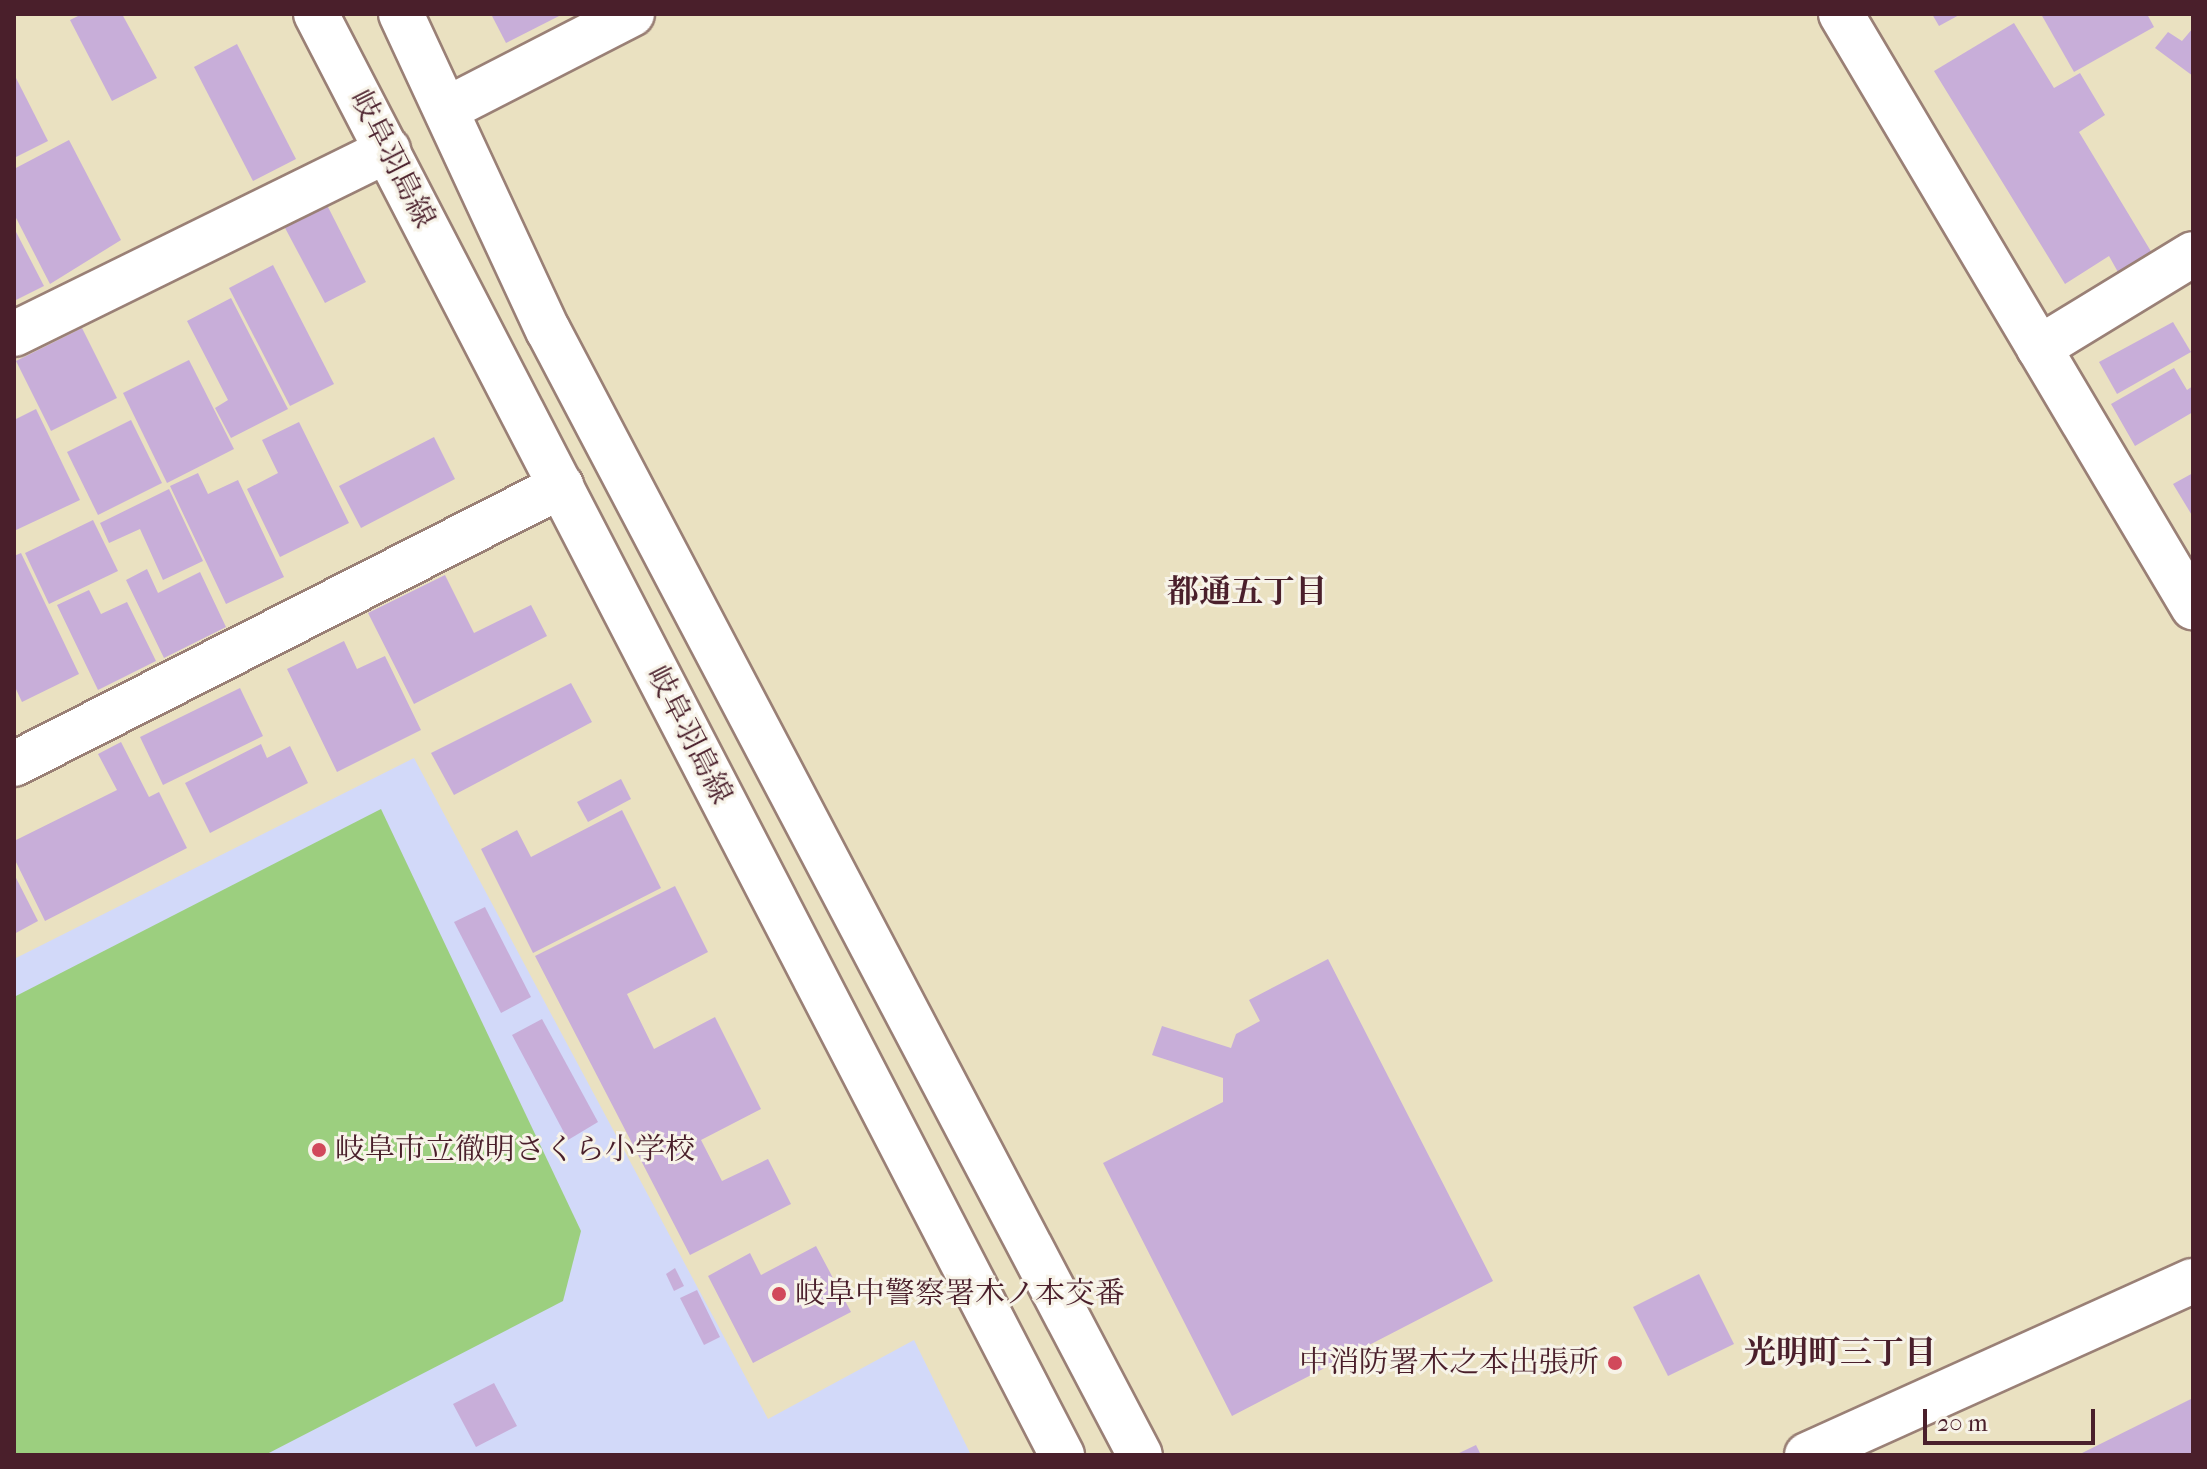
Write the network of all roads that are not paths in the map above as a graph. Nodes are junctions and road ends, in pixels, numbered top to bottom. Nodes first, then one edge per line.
1 (316, 14) edge
2 (401, 14) edge
3 (632, 14) edge
4 (1841, 14) edge
5 (447, 109) junction
6 (388, 150) junction
7 (2193, 254) edge
8 (14, 334) edge
9 (2039, 348) junction
10 (561, 486) junction
11 (2193, 607) edge
12 (14, 764) edge
13 (2193, 1281) edge
14 (1062, 1455) edge
15 (1140, 1455) edge
16 (1807, 1455) edge

1 - 6 main road, 岐阜羽島線
2 - 5 main road
3 - 5 main road
4 - 9 main road
5 - 15 main road
6 - 8 main road
6 - 10 main road, 岐阜羽島線
7 - 9 main road
9 - 11 main road
10 - 12 main road
10 - 14 main road, 岐阜羽島線
13 - 16 main road

